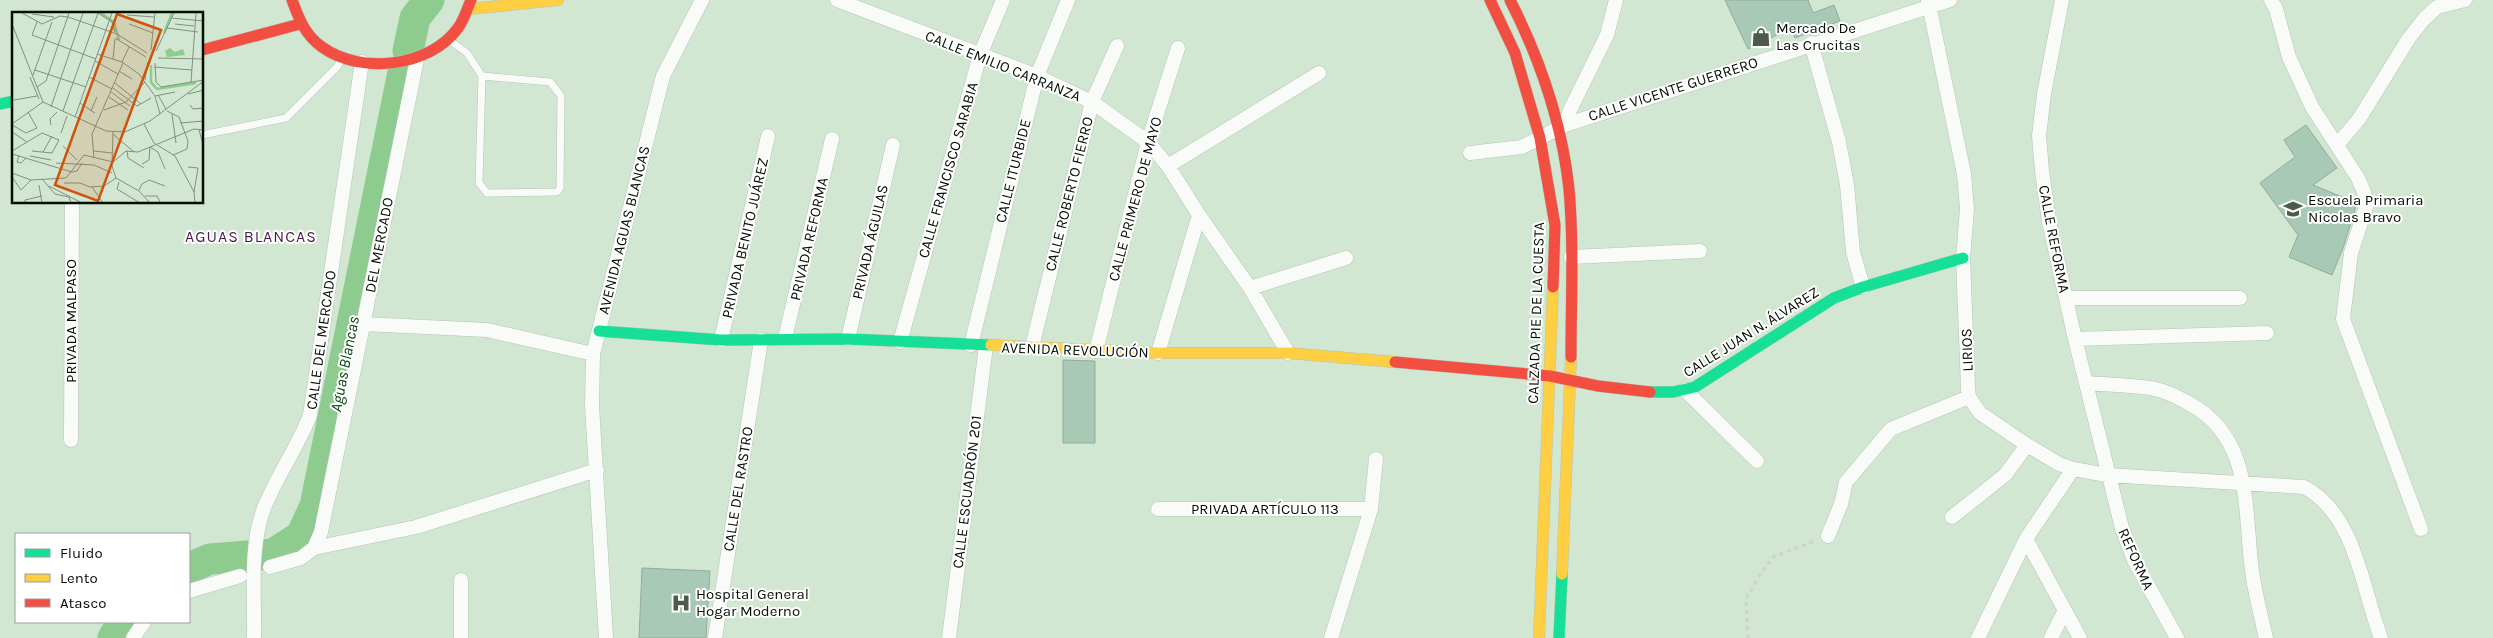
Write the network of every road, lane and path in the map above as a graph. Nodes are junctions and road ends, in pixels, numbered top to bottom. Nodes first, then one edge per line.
1 (292, 0) edge
2 (558, 0) edge
3 (702, 0) edge
4 (837, 0) edge
5 (1003, 0) edge
6 (1068, 0) edge
7 (1490, 0) edge
8 (1510, 0) edge
9 (1616, 0) edge
10 (1950, 0) edge
11 (2062, 0) edge
12 (2271, 0) edge
13 (2465, 0) edge
14 (470, 4) edge
15 (1930, 4) edge
16 (300, 24) junction
17 (449, 40) junction
18 (1812, 44) junction
19 (1118, 46) dead end
20 (1178, 48) dead end
21 (204, 49) edge
22 (980, 55) junction
23 (343, 57) junction
24 (417, 59) junction
25 (362, 62) junction
26 (1319, 73) dead end
27 (482, 76) junction
28 (1037, 76) junction
29 (1092, 102) junction
30 (1562, 126) junction
31 (204, 135) edge
32 (768, 136) dead end
33 (832, 139) dead end
34 (1541, 139) junction
35 (1148, 142) junction
36 (893, 145) dead end
37 (2337, 145) junction
38 (1470, 153) dead end
39 (1168, 166) junction
40 (72, 204) edge
41 (1198, 215) junction
42 (1700, 250) dead end
43 (1571, 256) junction
44 (1346, 258) dead end
45 (1963, 258) junction
46 (1862, 287) junction
47 (1250, 288) junction
48 (2066, 298) junction
49 (2240, 298) dead end
50 (363, 324) junction
51 (599, 331) junction
52 (2267, 333) dead end
53 (785, 338) junction
54 (2075, 339) junction
55 (721, 340) junction
56 (761, 340) junction
57 (848, 340) junction
58 (900, 342) junction
59 (970, 345) junction
60 (986, 346) junction
61 (1032, 347) junction
62 (1096, 351) junction
63 (1158, 353) junction
64 (1288, 353) junction
65 (593, 354) junction
66 (1550, 376) junction
67 (1572, 382) junction
68 (2086, 383) junction
69 (1685, 390) junction
70 (1969, 397) junction
71 (71, 440) dead end
72 (2027, 446) junction
73 (1376, 459) dead end
74 (1758, 461) dead end
75 (2073, 469) junction
76 (597, 470) junction
77 (2107, 475) junction
78 (2244, 482) junction
79 (1158, 509) dead end
80 (1371, 509) junction
81 (1952, 517) dead end
82 (2421, 529) dead end
83 (1828, 536) joint
84 (2026, 539) junction
85 (314, 548) junction
86 (270, 567) dead end
87 (240, 576) dead end
88 (461, 580) dead end
89 (190, 590) edge
90 (2064, 612) junction
91 (143, 623) edge
92 (133, 638) edge
93 (254, 638) edge
94 (461, 638) edge
95 (606, 638) edge
96 (715, 638) edge
97 (949, 638) edge
98 (1331, 638) edge
99 (1539, 638) edge
100 (1559, 638) edge
101 (1748, 638) edge
102 (1978, 638) edge
103 (2051, 638) edge
104 (2080, 638) edge
105 (2177, 638) edge
106 (2266, 638) edge
107 (2381, 638) edge

1 - 16 street
2 - 14 street
3 - 51 street, AVENIDA AGUAS BLANCAS
4 - 22 street, CALLE EMILIO CARRANZA
5 - 22 street, CALLE FRANCISCO SARABIA
6 - 28 street, CALLE ITURBIDE
7 - 34 street, CALZADA PIE DE LA CUESTA
8 - 30 street, CALZADA PIE DE LA CUESTA
9 - 30 street
10 - 15 street, CALLE VICENTE GUERRERO
11 - 48 street, CALLE REFORMA
12 - 37 street
13 - 37 street
14 - 17 street
15 - 18 street, CALLE VICENTE GUERRERO
15 - 45 street, LIRIOS
16 - 21 street
16 - 23 street
17 - 24 street
17 - 27 lane
18 - 30 street, CALLE VICENTE GUERRERO
18 - 46 street
19 - 29 street, CALLE ROBERTO FIERRO
20 - 35 street, CALLE PRIMERO DE MAYO
22 - 28 street, CALLE EMILIO CARRANZA
22 - 58 street, CALLE FRANCISCO SARABIA
23 - 25 street
23 - 31 lane
24 - 25 street
24 - 50 street, DEL MERCADO
25 - 93 street, CALLE DEL MERCADO
26 - 39 street
27 - 27 lane
28 - 29 street, CALLE EMILIO CARRANZA
28 - 59 street, CALLE ITURBIDE
29 - 35 street, CALLE EMILIO CARRANZA
29 - 61 street, CALLE ROBERTO FIERRO
30 - 34 street, CALLE VICENTE GUERRERO
30 - 43 street, CALZADA PIE DE LA CUESTA
32 - 55 street, PRIVADA BENITO JUÁREZ
33 - 53 street, PRIVADA REFORMA
34 - 38 street, CALLE VICENTE GUERRERO
34 - 66 street, CALZADA PIE DE LA CUESTA
35 - 39 street, CALLE EMILIO CARRANZA
35 - 62 street, CALLE PRIMERO DE MAYO
36 - 57 street, PRIVADA ÁGUILAS
37 - 82 street
39 - 41 street, CALLE EMILIO CARRANZA
40 - 71 street, PRIVADA MALPASO
41 - 47 street, CALLE EMILIO CARRANZA
41 - 63 street
42 - 43 street
43 - 67 street, CALZADA PIE DE LA CUESTA
44 - 47 street
45 - 46 street, CALLE JUAN N. ÁLVAREZ
45 - 70 street, LIRIOS
46 - 69 street, CALLE JUAN N. ÁLVAREZ
47 - 64 street, CALLE EMILIO CARRANZA
48 - 49 street
48 - 54 street, CALLE REFORMA
50 - 65 street
50 - 85 street, DEL MERCADO
51 - 55 street, AVENIDA REVOLUCIÓN
51 - 65 street, AVENIDA AGUAS BLANCAS
52 - 54 street
53 - 56 street, AVENIDA REVOLUCIÓN
53 - 57 street, AVENIDA REVOLUCIÓN
54 - 68 street, CALLE REFORMA
55 - 56 street, AVENIDA REVOLUCIÓN
56 - 96 street, CALLE DEL RASTRO
57 - 58 street, AVENIDA REVOLUCIÓN
58 - 59 street, AVENIDA REVOLUCIÓN
59 - 60 street, AVENIDA REVOLUCIÓN
60 - 61 street, AVENIDA REVOLUCIÓN
60 - 97 street, CALLE ESCUADRÓN 201
61 - 62 street, AVENIDA REVOLUCIÓN
62 - 63 street, AVENIDA REVOLUCIÓN
63 - 64 street, AVENIDA REVOLUCIÓN
64 - 66 street, AVENIDA REVOLUCIÓN
65 - 76 street, AVENIDA AGUAS BLANCAS
66 - 67 street, CALLE JUAN N. ÁLVAREZ
66 - 99 street, CALZADA PIE DE LA CUESTA
67 - 69 street, CALLE JUAN N. ÁLVAREZ
67 - 100 street, CALZADA PIE DE LA CUESTA
68 - 77 street, CALLE REFORMA
68 - 78 street
69 - 74 street
70 - 72 street
70 - 83 street
72 - 75 street
72 - 81 street
73 - 80 street
75 - 77 street
75 - 84 street
76 - 85 street
76 - 95 street, AVENIDA AGUAS BLANCAS
77 - 78 street
77 - 105 street, REFORMA
78 - 106 street
78 - 107 street
79 - 80 street, PRIVADA ARTÍCULO 113
80 - 98 street
83 - 101 path
84 - 90 street
84 - 102 street
85 - 86 street
87 - 89 street
88 - 94 street
90 - 103 street
90 - 104 street
91 - 92 street

